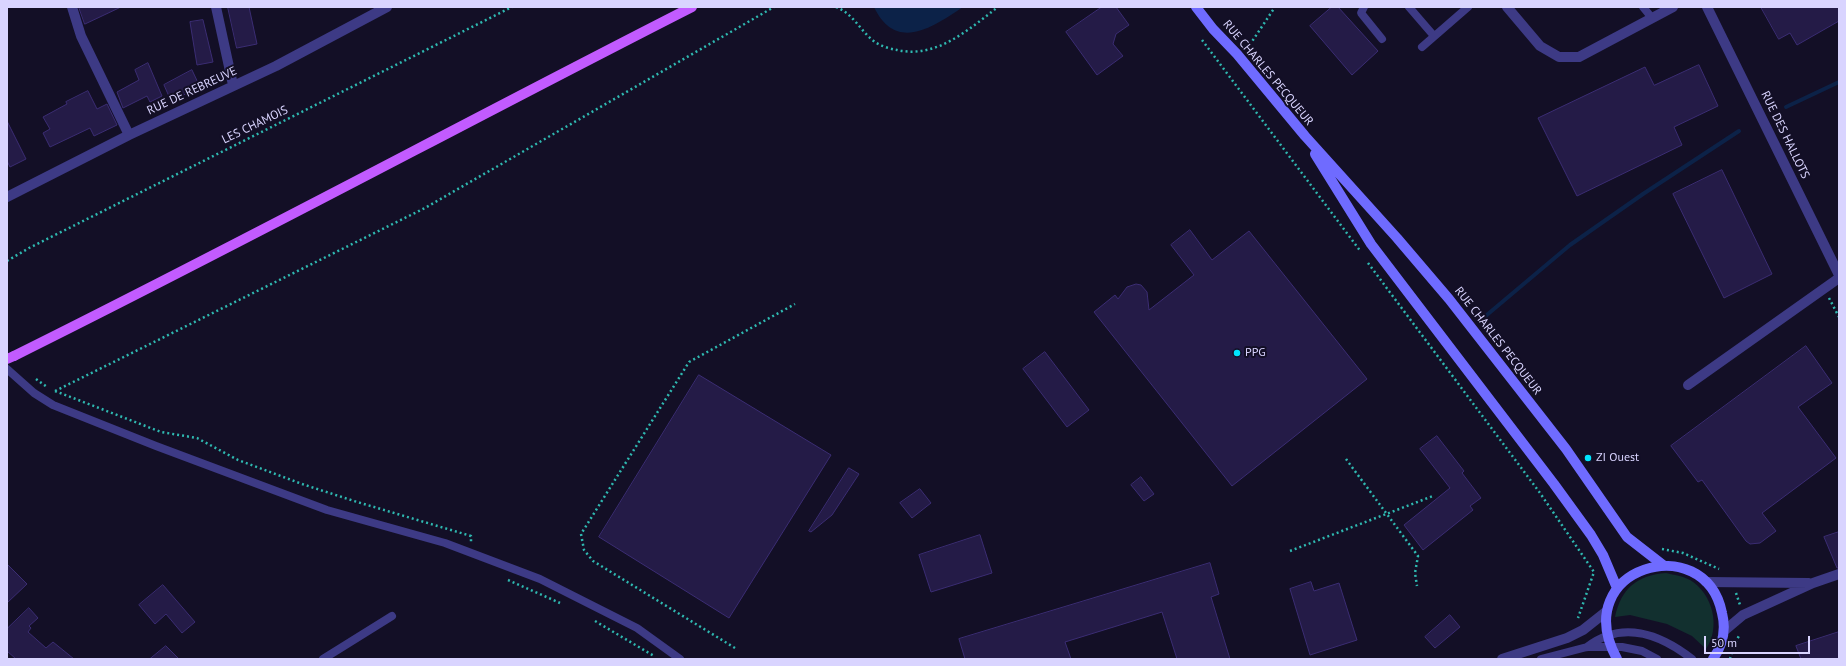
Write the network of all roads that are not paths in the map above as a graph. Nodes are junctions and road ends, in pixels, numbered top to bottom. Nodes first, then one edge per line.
1 (72, 7) edge
2 (216, 7) edge
3 (387, 7) edge
4 (692, 7) edge
5 (1196, 7) edge
6 (1364, 7) edge
7 (1409, 7) edge
8 (1468, 7) edge
9 (1507, 7) edge
10 (1643, 7) edge
11 (1673, 7) edge
12 (1707, 7) edge
13 (1652, 18) junction
14 (1434, 36) junction
15 (1382, 39) dead end
16 (1422, 47) dead end
17 (233, 85) junction
18 (129, 135) junction
19 (1305, 136) junction
20 (7, 197) edge
21 (1839, 276) edge
22 (11, 358) edge
23 (7, 369) edge
24 (1688, 386) dead end
25 (1663, 565) junction
26 (1839, 574) edge
27 (1706, 582) junction
28 (1812, 583) junction
29 (1617, 588) junction
30 (1607, 610) junction
31 (392, 616) dead end
32 (1724, 631) junction
33 (1606, 635) junction
34 (1587, 647) junction
35 (1611, 648) junction
36 (323, 659) edge
37 (680, 659) edge
38 (1502, 659) edge
39 (1541, 659) edge
40 (1617, 659) edge
41 (1657, 659) edge
42 (1692, 659) edge
43 (1714, 659) edge

1 - 18 street
2 - 17 street
3 - 17 street, RUE DE REBREUVE
4 - 22 main road
5 - 19 main road, RUE CHARLES PECQUEUR
6 - 15 lane
7 - 14 lane
8 - 14 lane
9 - 13 street
10 - 13 lane
11 - 13 street
12 - 21 street, RUE DES HALLOTS
14 - 16 lane
17 - 18 street, RUE DE REBREUVE
18 - 20 street, RUE DE REBREUVE
19 - 25 main road, RUE CHARLES PECQUEUR
19 - 29 main road, RUE CHARLES PECQUEUR
21 - 24 street
23 - 37 lane
25 - 27 main road
25 - 29 main road
26 - 28 street
27 - 28 street
27 - 32 main road
28 - 32 street
29 - 30 main road
30 - 33 main road
30 - 38 street
31 - 36 lane
32 - 43 main road
33 - 34 lane
33 - 35 main road
33 - 42 lane
34 - 35 lane
34 - 39 lane
35 - 40 main road
35 - 41 lane

